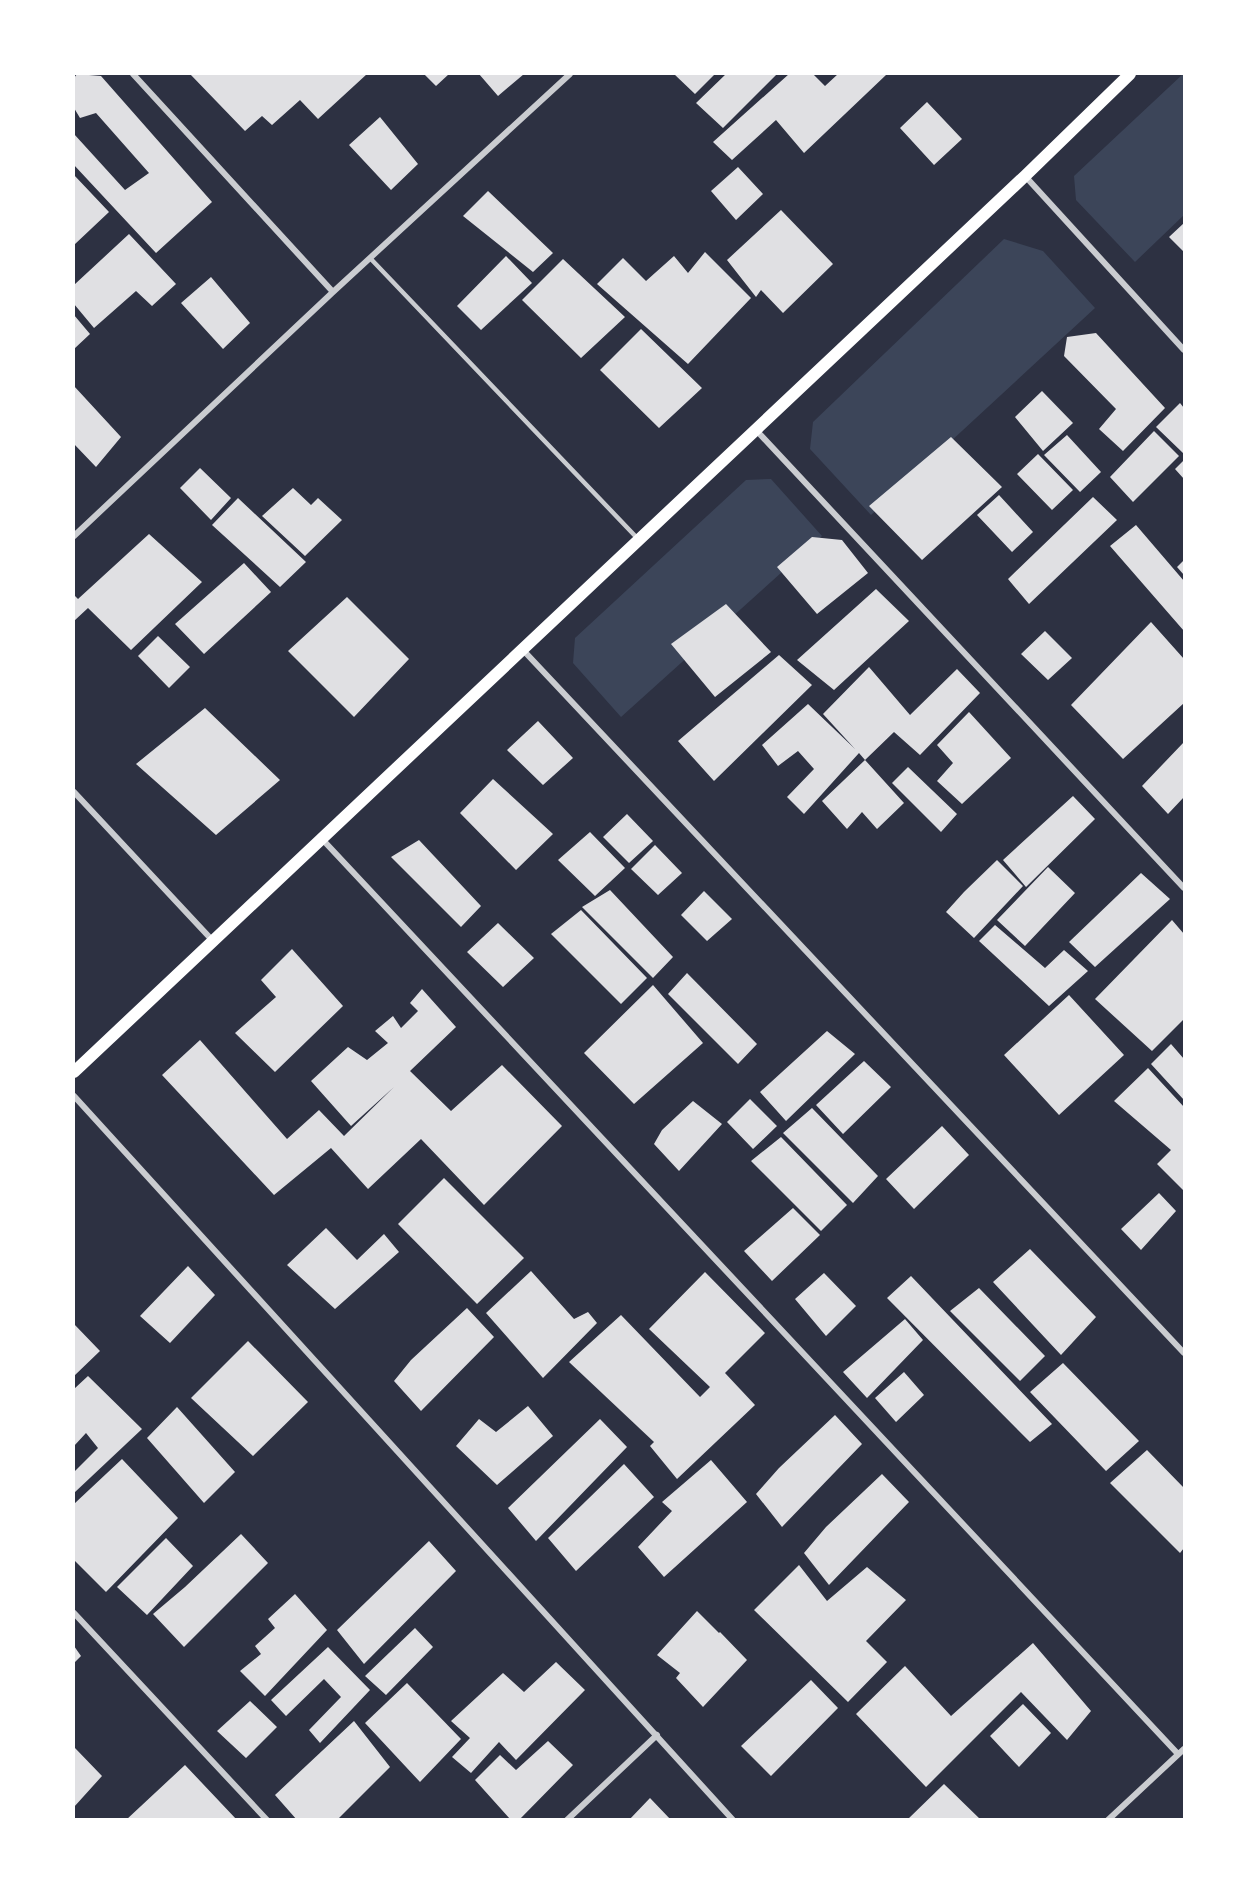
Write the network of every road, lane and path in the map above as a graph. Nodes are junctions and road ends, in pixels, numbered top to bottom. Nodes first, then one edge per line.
1 (133, 74) edge
2 (570, 74) edge
3 (1130, 74) edge
4 (1025, 176) junction
5 (370, 258) junction
6 (333, 292) junction
7 (1185, 350) edge
8 (756, 430) junction
9 (74, 536) edge
10 (639, 540) junction
11 (522, 650) junction
12 (74, 792) edge
13 (321, 839) junction
14 (1185, 888) edge
15 (213, 941) junction
16 (74, 1072) edge
17 (74, 1096) edge
18 (1185, 1353) edge
19 (74, 1613) edge
20 (657, 1735) junction
21 (1185, 1749) edge
22 (1178, 1754) junction
23 (267, 1820) edge
24 (567, 1820) edge
25 (733, 1820) edge
26 (1108, 1820) edge

1 - 6 street
2 - 5 street
3 - 4 main road
4 - 7 street
4 - 8 main road
5 - 6 street
5 - 10 lane
6 - 9 street
8 - 10 main road
8 - 14 street
10 - 11 main road
11 - 13 main road
11 - 18 street
12 - 15 street
13 - 15 main road
13 - 22 street
15 - 16 main road
17 - 20 street
19 - 23 street
20 - 24 street
20 - 25 street
21 - 22 street
22 - 26 street

